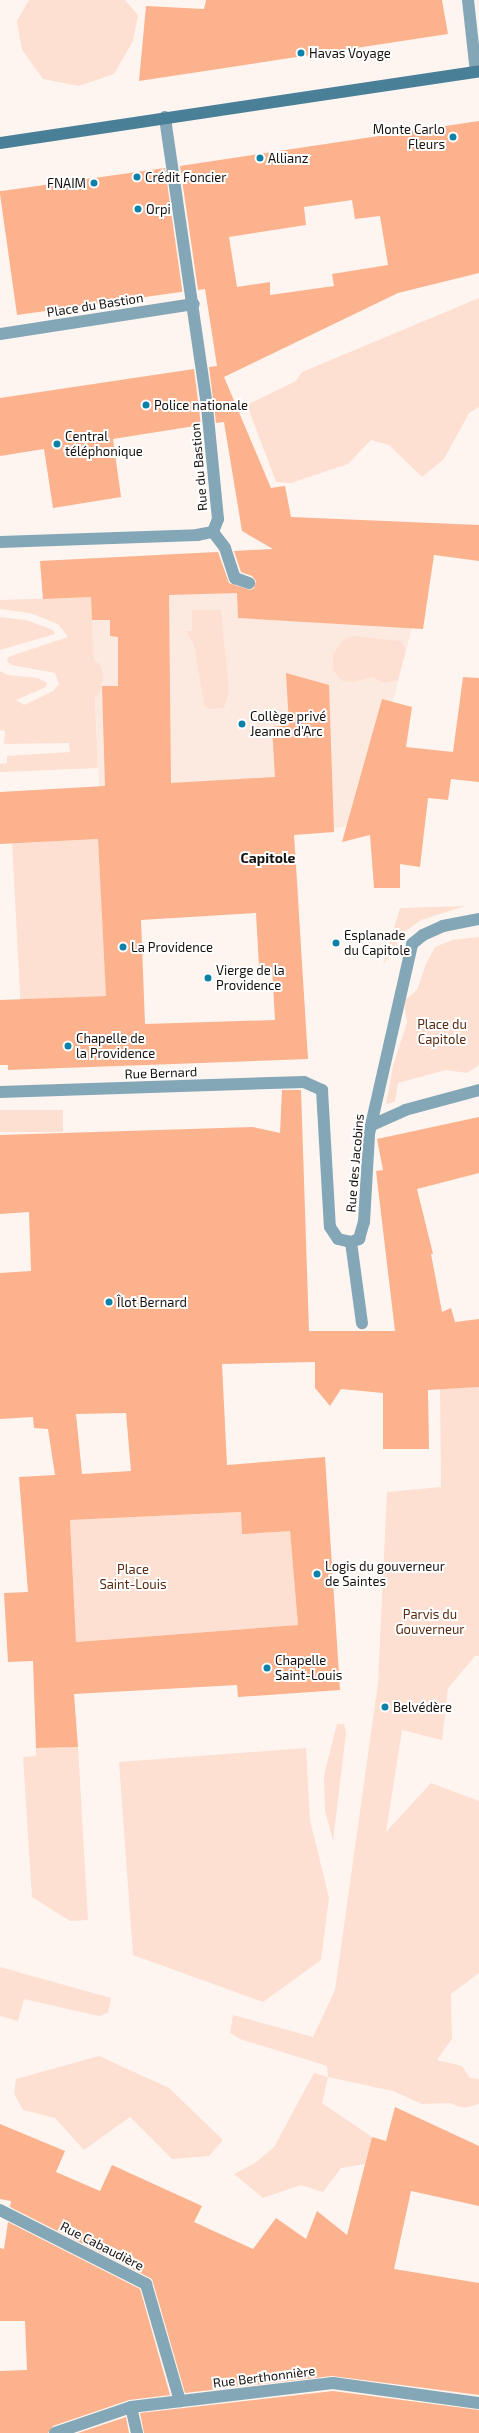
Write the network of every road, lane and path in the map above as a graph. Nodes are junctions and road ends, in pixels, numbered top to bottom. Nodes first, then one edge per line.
1 (468, 0) edge
2 (478, 72) edge
3 (165, 117) junction
4 (0, 143) edge
5 (194, 304) junction
6 (0, 334) edge
7 (213, 532) junction
8 (0, 542) edge
9 (249, 583) dead end
10 (479, 919) edge
11 (322, 1090) joint
12 (479, 1090) edge
13 (0, 1092) edge
14 (372, 1125) junction
15 (351, 1242) junction
16 (362, 1323) dead end
17 (0, 2210) edge
18 (180, 2402) junction
19 (479, 2403) edge
20 (131, 2407) junction
21 (55, 2433) edge
22 (137, 2433) edge

1 - 2 street
2 - 3 main road
3 - 4 main road
3 - 5 street, Rue du Bastion
5 - 6 street, Place du Bastion
5 - 7 street, Rue du Bastion
7 - 8 street
7 - 9 street
10 - 14 street, Rue des Jacobins
11 - 13 street, Rue Bernard
11 - 15 street, Rue des Jacobins
12 - 14 street
14 - 15 street, Rue des Jacobins
15 - 16 street
17 - 18 street, Rue Cabaudière
18 - 19 street, Rue Berthonnière
18 - 20 street, Rue Berthonnière
20 - 21 street, Rue Berthonnière
20 - 22 street

